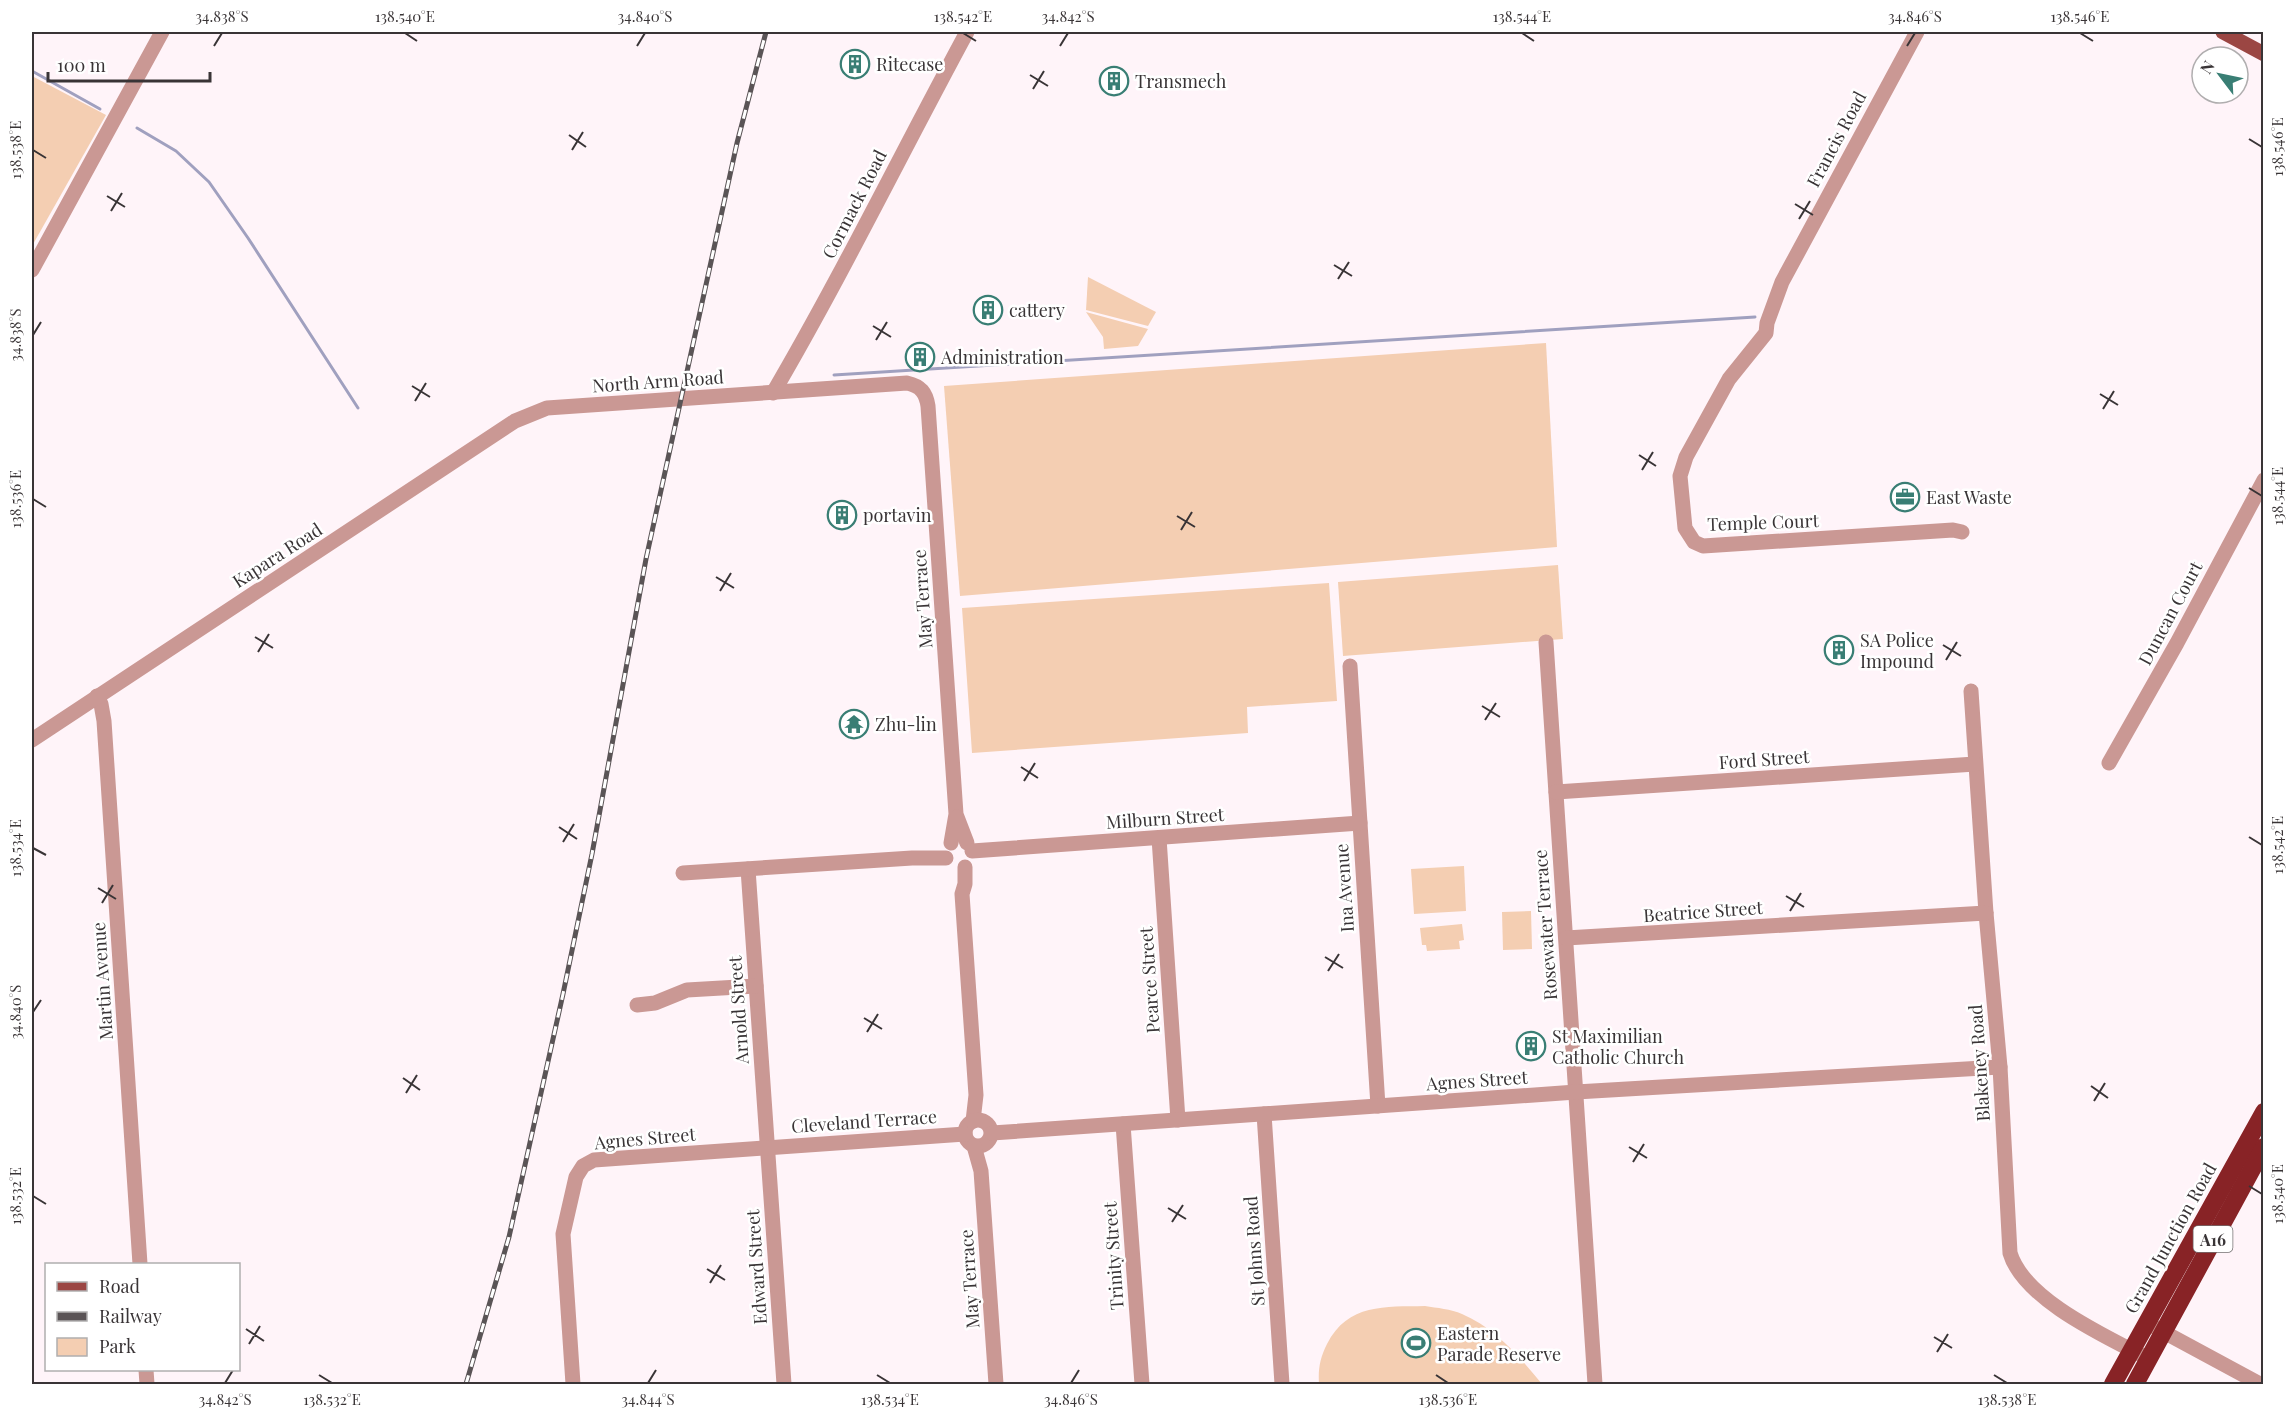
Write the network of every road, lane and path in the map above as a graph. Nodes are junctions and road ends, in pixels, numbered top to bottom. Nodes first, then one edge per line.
1 (162, 32) edge
2 (967, 32) edge
3 (1917, 32) edge
4 (2223, 32) edge
5 (2264, 54) edge
6 (32, 270) edge
7 (1766, 333) joint
8 (773, 393) junction
9 (547, 408) joint
10 (2264, 480) edge
11 (1962, 532) dead end
12 (1546, 642) dead end
13 (1350, 666) dead end
14 (1971, 692) dead end
15 (97, 696) junction
16 (32, 740) edge
17 (2109, 763) dead end
18 (1975, 764) junction
19 (1556, 792) junction
20 (1360, 823) junction
21 (1159, 838) junction
22 (959, 855) junction
23 (747, 869) junction
24 (683, 873) dead end
25 (1986, 913) junction
26 (1566, 938) junction
27 (756, 986) junction
28 (637, 1005) dead end
29 (2000, 1067) junction
30 (1576, 1092) junction
31 (1378, 1106) junction
32 (2264, 1112) edge
33 (1264, 1114) junction
34 (1178, 1120) junction
35 (1123, 1124) junction
36 (979, 1133) junction
37 (2264, 1147) edge
38 (766, 1148) junction
39 (2243, 1167) junction
40 (140, 1263) edge
41 (2156, 1327) junction
42 (2132, 1351) junction
43 (2149, 1359) junction
44 (573, 1379) edge
45 (784, 1384) edge
46 (996, 1384) edge
47 (1142, 1384) edge
48 (1282, 1384) edge
49 (1596, 1384) edge
50 (2113, 1384) edge
51 (2135, 1384) edge
52 (2260, 1384) edge

1 - 6 street
2 - 8 street, Cormack Road
3 - 7 street, Francis Road
4 - 5 main road
7 - 11 street, Temple Court
8 - 9 street, North Arm Road
8 - 22 street, May Terrace
9 - 15 street, Kapara Road
10 - 17 street, Duncan Court
12 - 19 street, Rosewater Terrace
13 - 20 street, Ina Avenue
14 - 18 street, Blakeney Road
15 - 16 street, Kapara Road
15 - 40 street, Martin Avenue
18 - 19 street, Ford Street
18 - 25 street, Blakeney Road
19 - 26 street, Rosewater Terrace
20 - 21 street, Milburn Street
20 - 31 street, Ina Avenue
21 - 22 street, Milburn Street
21 - 34 street, Pearce Street
22 - 23 street, Milburn Street
22 - 36 street, May Terrace
23 - 24 street, Milburn Street
23 - 27 street, Arnold Street
25 - 26 street, Beatrice Street
25 - 29 street, Blakeney Road
26 - 30 street, Rosewater Terrace
27 - 28 street
27 - 38 street, Arnold Street
29 - 30 street, Agnes Street
29 - 42 street, Blakeney Road
30 - 31 street, Agnes Street
30 - 49 street, Rosewater Terrace
31 - 33 street, Agnes Street
32 - 39 highway, Grand Junction Road / A16
33 - 34 street, Agnes Street
33 - 48 street, St Johns Road
34 - 35 street, Agnes Street
35 - 36 street, Agnes Street
35 - 47 street, Trinity Street
36 - 38 street, Cleveland Terrace
36 - 46 street, May Terrace
37 - 39 highway, Grand Junction Road / A16
38 - 44 street, Agnes Street
38 - 45 street, Edward Street
39 - 41 highway, Grand Junction Road / A16
41 - 42 highway, Grand Junction Road / A16
41 - 43 highway, Grand Junction Road / A16
41 - 52 street
42 - 43 street, Blakeney Road
42 - 50 highway, Grand Junction Road / A16
43 - 51 highway, Grand Junction Road / A16

